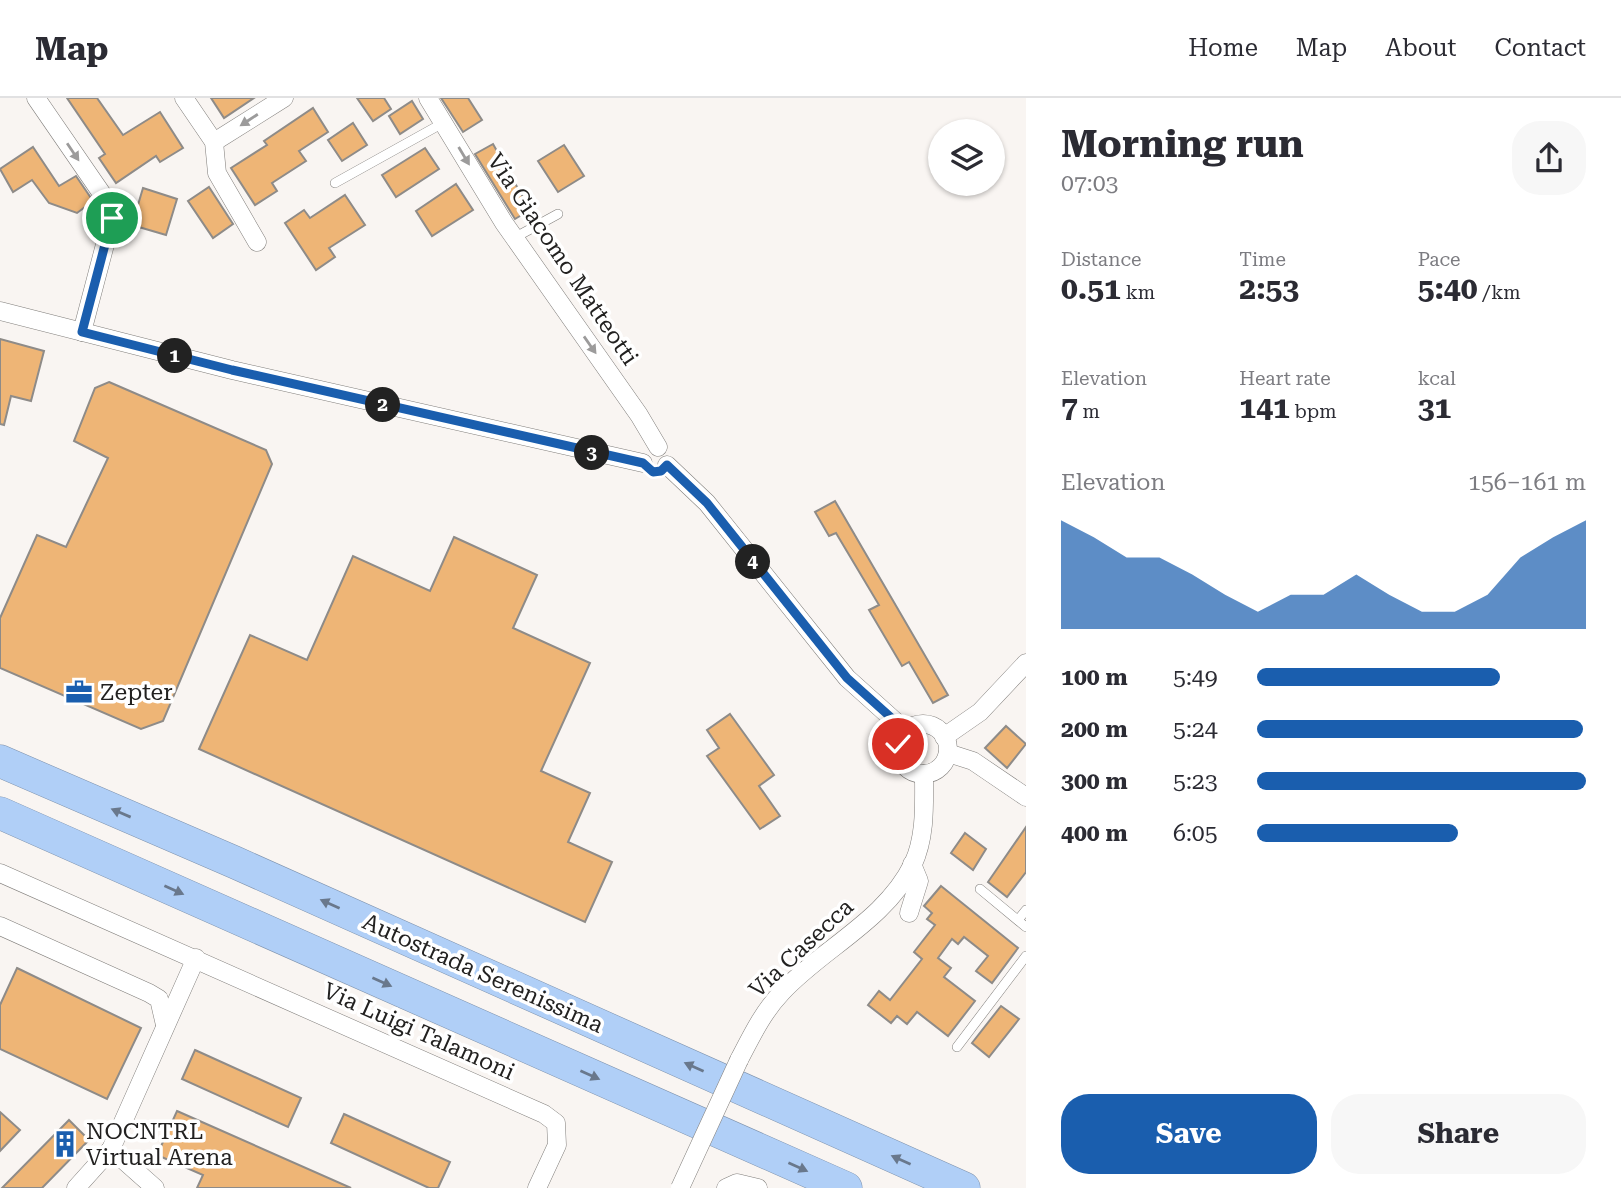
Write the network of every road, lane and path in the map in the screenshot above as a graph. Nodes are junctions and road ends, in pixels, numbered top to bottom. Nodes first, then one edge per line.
1 (36, 98) edge
2 (184, 98) edge
3 (284, 98) edge
4 (428, 98) edge
5 (443, 123) junction
6 (214, 142) junction
7 (335, 183) dead end
8 (558, 214) dead end
9 (514, 238) junction
10 (257, 242) dead end
11 (0, 311) edge
12 (82, 332) junction
13 (658, 447) junction
14 (643, 463) junction
15 (667, 465) junction
16 (1026, 663) edge
17 (906, 731) junction
18 (946, 745) junction
19 (0, 761) edge
20 (924, 774) junction
21 (1026, 797) edge
22 (0, 813) edge
23 (912, 864) junction
24 (0, 873) edge
25 (980, 889) dead end
26 (1026, 910) edge
27 (909, 913) dead end
28 (1018, 920) junction
29 (1026, 927) edge
30 (7, 930) edge
31 (0, 947) edge
32 (1026, 956) edge
33 (196, 958) junction
34 (165, 1025) junction
35 (957, 1046) dead end
36 (111, 1149) junction
37 (76, 1188) edge
38 (155, 1188) edge
39 (537, 1188) edge
40 (680, 1188) edge
41 (726, 1188) edge
42 (758, 1188) edge
43 (846, 1188) edge
44 (964, 1188) edge

1 -> 12 street
2 - 6 street
3 -> 6 street
4 - 5 street, Via Giacomo Matteotti
5 - 7 lane
5 -> 9 street, Via Giacomo Matteotti
6 - 10 street
8 - 9 lane
9 -> 13 street, Via Giacomo Matteotti
11 - 12 street
12 - 14 street
13 - 14 street
13 - 15 street, Via Giacomo Matteotti
14 - 15 street
15 - 17 street, Via Giacomo Matteotti
16 - 18 street
17 - 18 street
17 - 20 street
18 - 20 street
18 - 21 street
44 -> 19 highway, Autostrada Serenissima
20 - 23 street, Via Casecca
22 -> 43 highway
23 - 27 street, Via Casecca
23 - 40 street, Via Casecca, bridge
24 - 33 street, Via Luigi Talamoni
25 - 28 lane
26 - 28 lane
28 - 29 lane
30 - 31 street
30 - 34 street
32 - 35 lane
33 - 34 street
33 - 39 street, Via Luigi Talamoni
34 - 36 street
36 - 37 street
36 - 38 street
41 - 42 street

